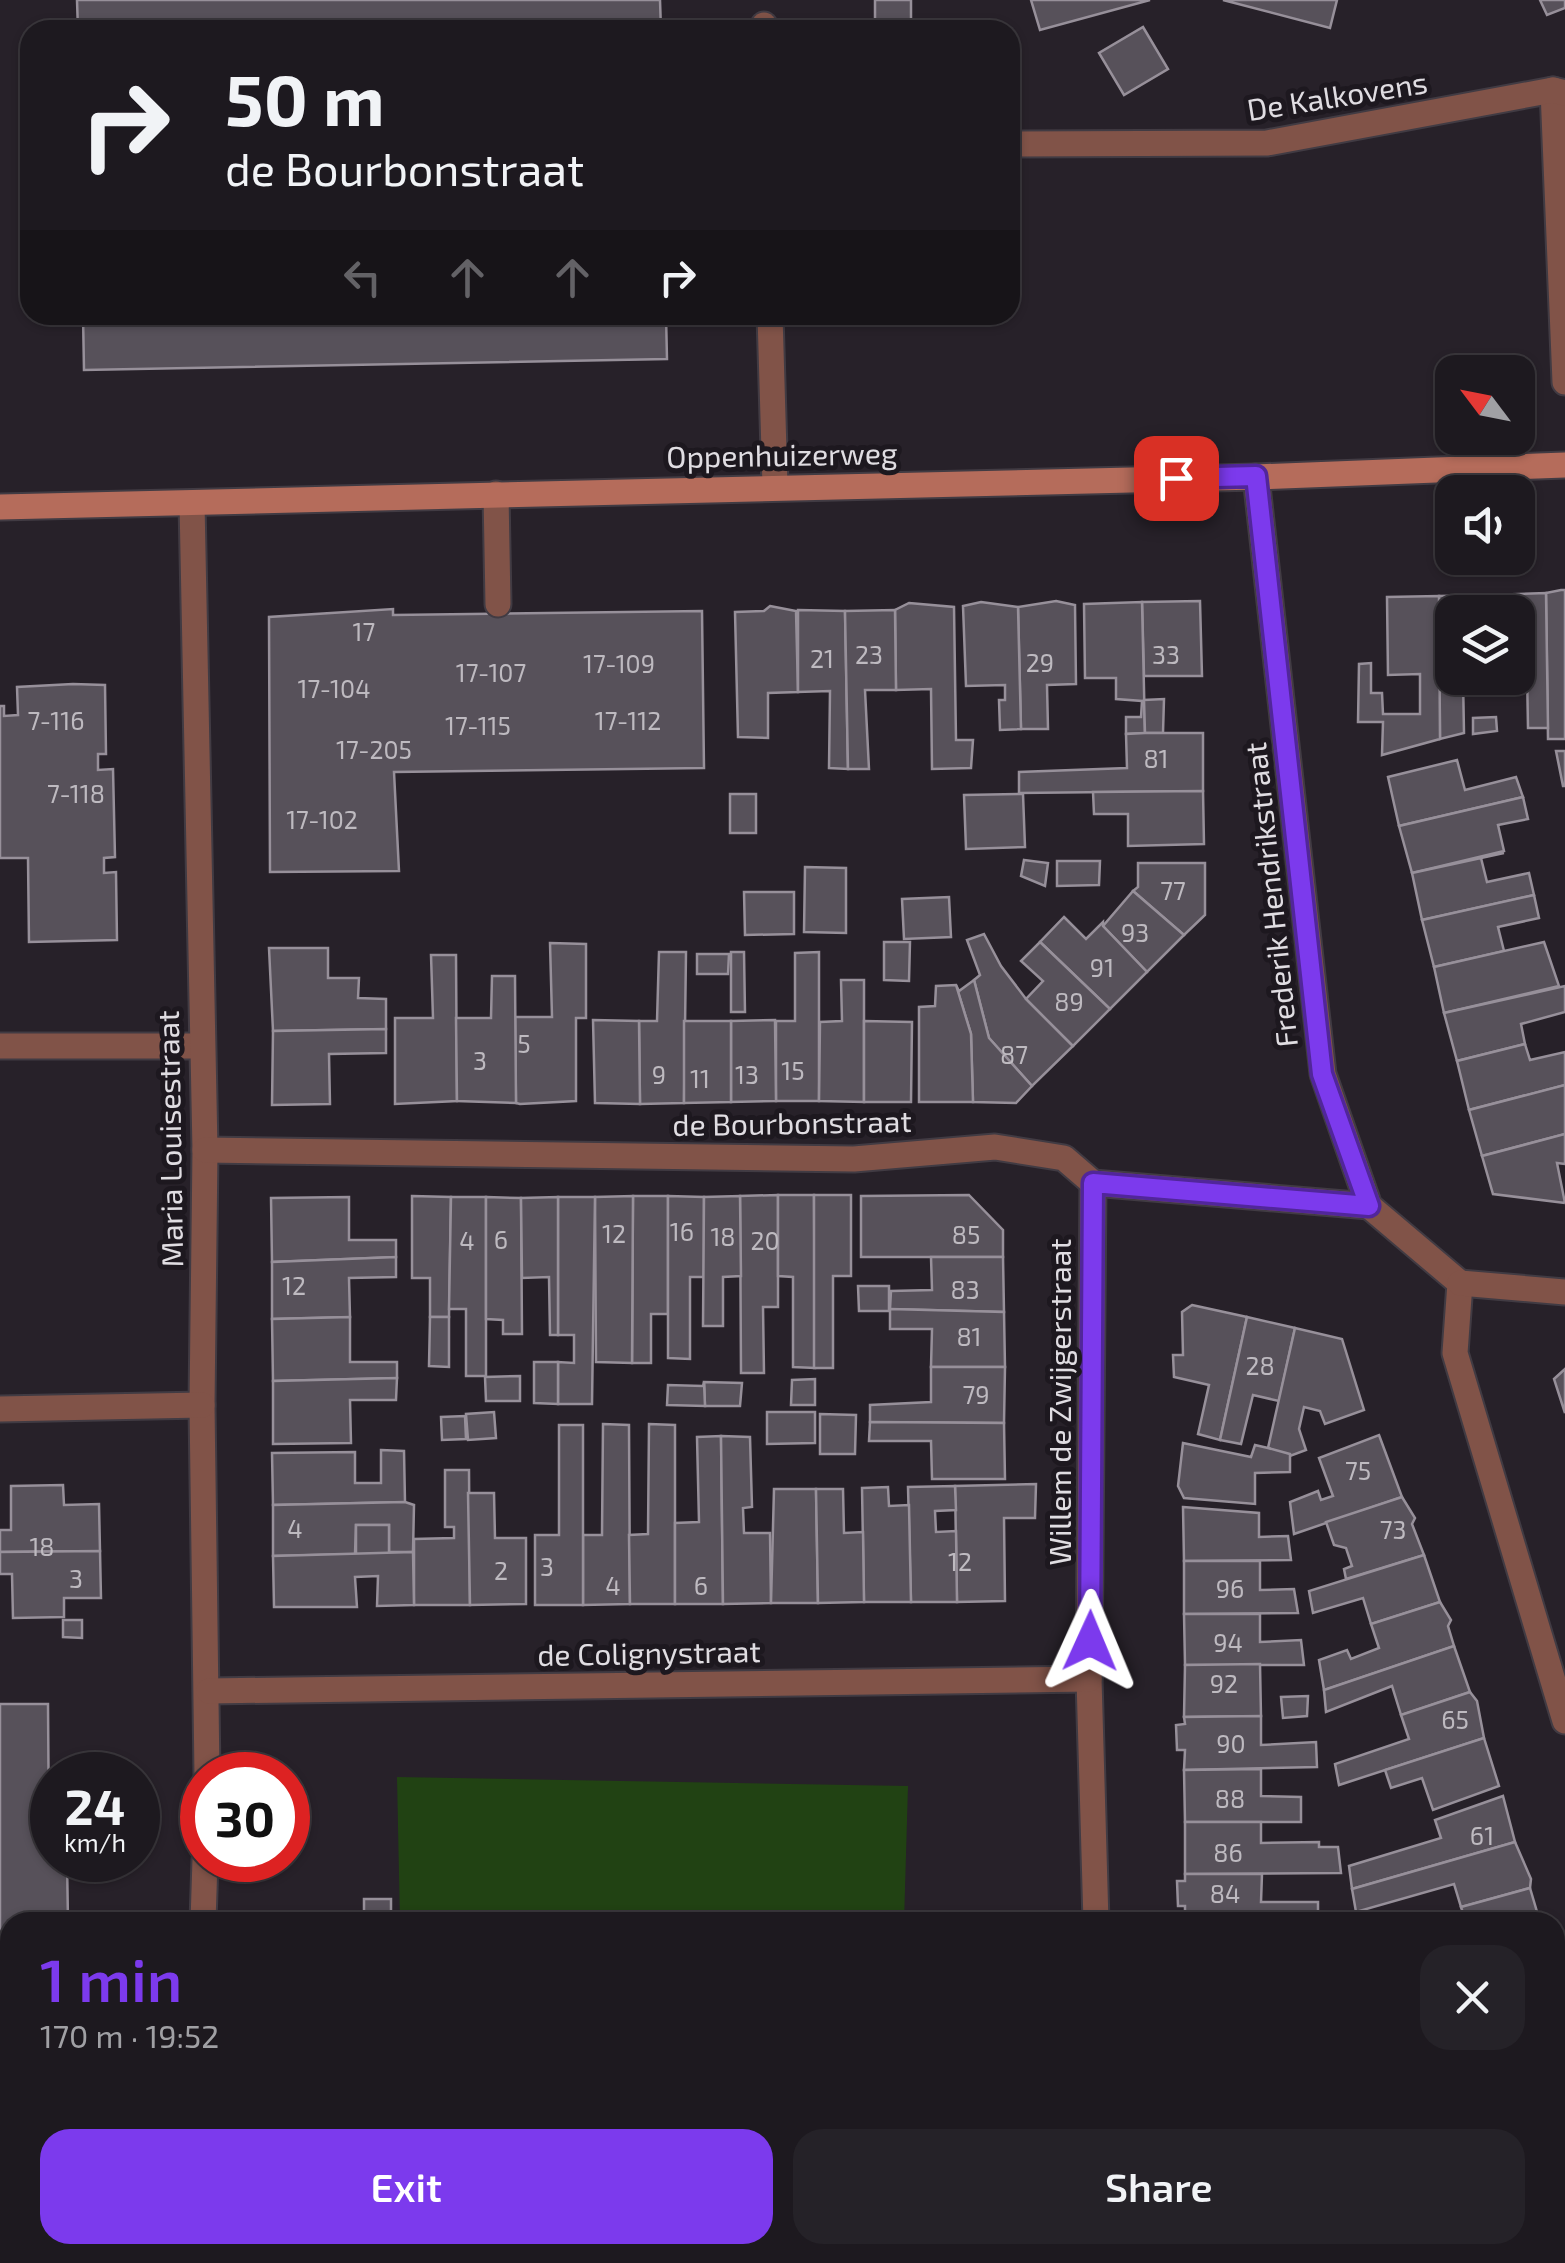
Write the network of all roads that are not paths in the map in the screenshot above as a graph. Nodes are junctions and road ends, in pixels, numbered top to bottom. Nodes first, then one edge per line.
1 (1559, 92) edge
2 (1020, 144) edge
3 (1562, 249) edge
4 (770, 325) edge
5 (1565, 382) edge
6 (1565, 464) edge
7 (1256, 476) junction
8 (775, 486) junction
9 (496, 494) junction
10 (192, 503) junction
11 (0, 507) edge
12 (498, 604) dead end
13 (0, 1046) edge
14 (201, 1046) junction
15 (204, 1150) junction
16 (1093, 1183) junction
17 (1369, 1206) junction
18 (1460, 1283) junction
19 (1565, 1292) edge
20 (202, 1405) junction
21 (0, 1409) edge
22 (1089, 1679) junction
23 (209, 1691) junction
24 (1565, 1721) edge
25 (208, 1752) edge
26 (204, 1882) edge
27 (203, 1912) edge
28 (1096, 1912) edge

1 - 2 street, De Kalkovens
1 - 3 street, De Kalkovens
3 - 5 street, De Kalkovens
4 - 8 street
6 - 7 main road, Oppenhuizerweg
7 - 8 main road, Oppenhuizerweg
7 - 17 street, Frederik Hendrikstraat
8 - 9 main road, Oppenhuizerweg
9 - 10 main road, Oppenhuizerweg
9 - 12 street
10 - 11 main road, Oppenhuizerweg
10 - 14 street, Maria Louisestraat
13 - 14 street
14 - 15 street, Maria Louisestraat
15 - 16 street, de Bourbonstraat
15 - 20 street, Maria Louisestraat
16 - 17 street, de Bourbonstraat
16 - 22 street, Willem de Zwijgerstraat
17 - 18 street
18 - 19 street
18 - 24 street
20 - 21 street
20 - 23 street, Maria Louisestraat
22 - 23 street, de Colignystraat
22 - 28 street, Willem de Zwijgerstraat
23 - 25 street, Maria Louisestraat
26 - 27 street

